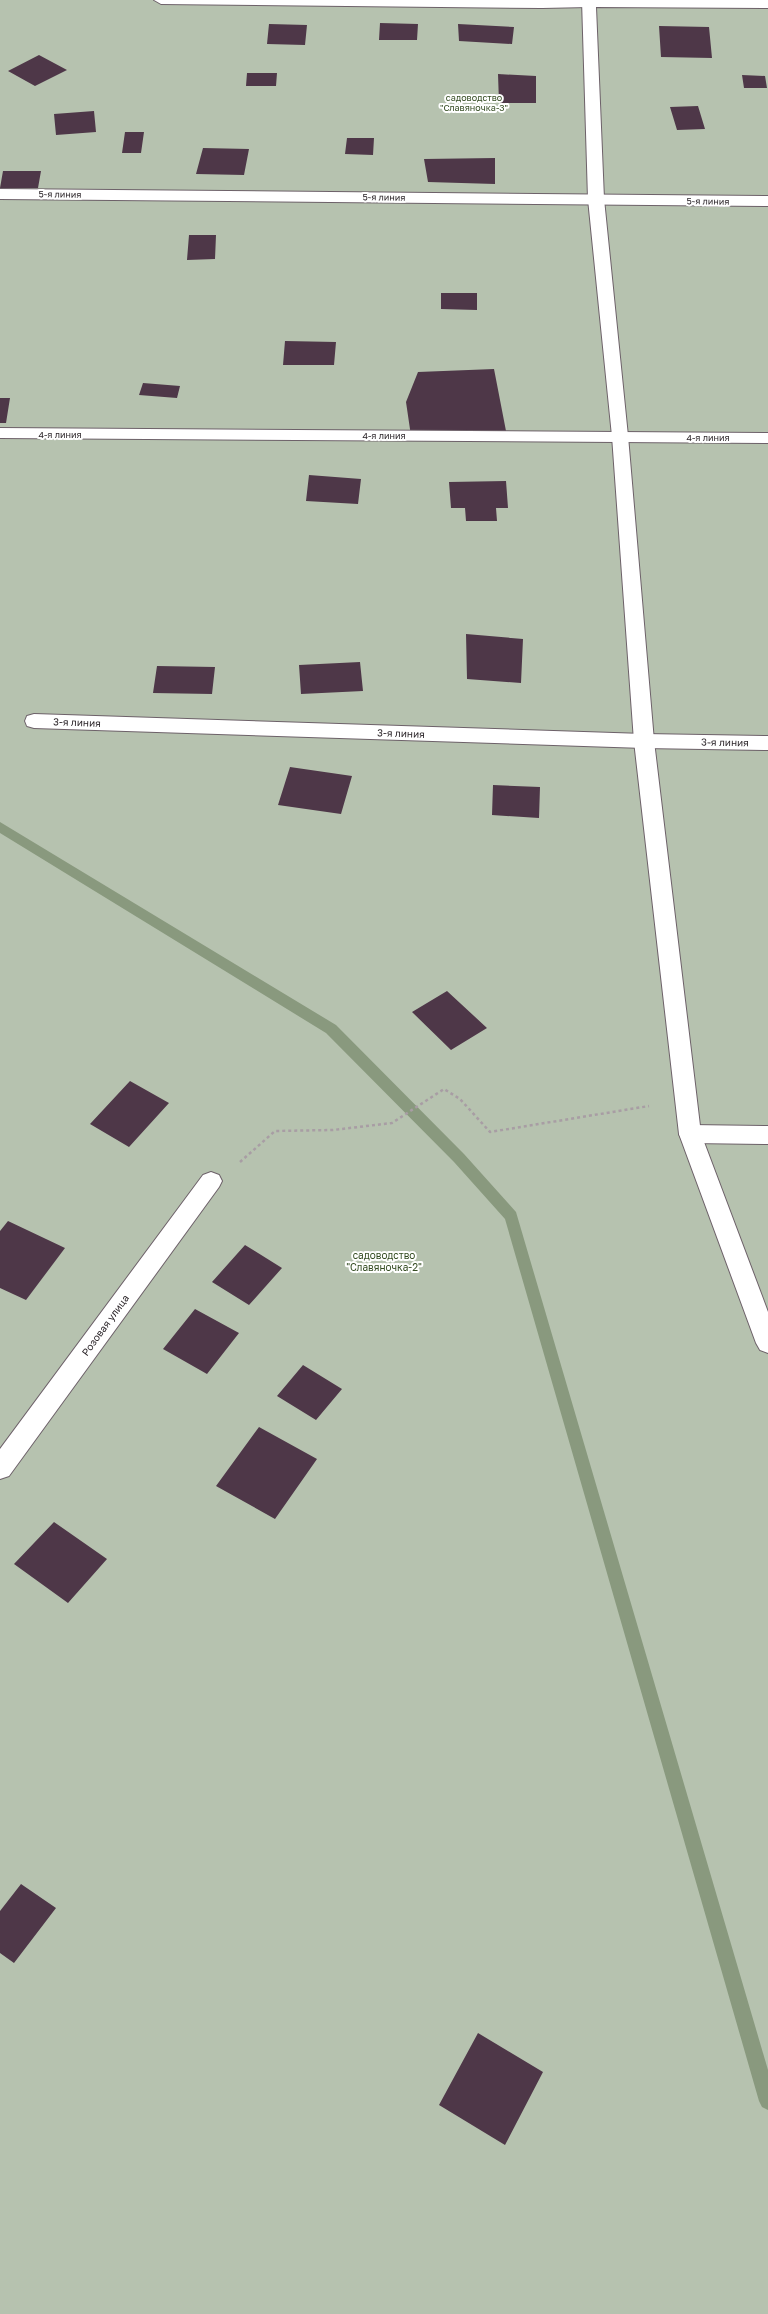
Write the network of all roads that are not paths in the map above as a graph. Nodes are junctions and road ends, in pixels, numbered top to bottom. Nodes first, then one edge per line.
1 (161, 0) edge
2 (589, 1) edge
3 (768, 4) edge
4 (0, 194) edge
5 (596, 199) junction
6 (768, 202) edge
7 (0, 433) edge
8 (620, 436) junction
9 (768, 438) edge
10 (34, 721) dead end
11 (644, 741) junction
12 (768, 743) edge
13 (690, 1134) junction
14 (768, 1135) edge
15 (211, 1181) road end
16 (768, 1343) edge
17 (0, 1468) edge

1 - 2 street
2 - 3 street
2 - 5 street
4 - 5 street, 5-я линия
5 - 6 street, 5-я линия
5 - 8 street
7 - 8 street, 4-я линия
8 - 9 street, 4-я линия
8 - 11 street
10 - 11 street, 3-я линия
11 - 12 street, 3-я линия
11 - 13 street
13 - 14 street
13 - 16 street
15 - 17 street, Розовая улица

